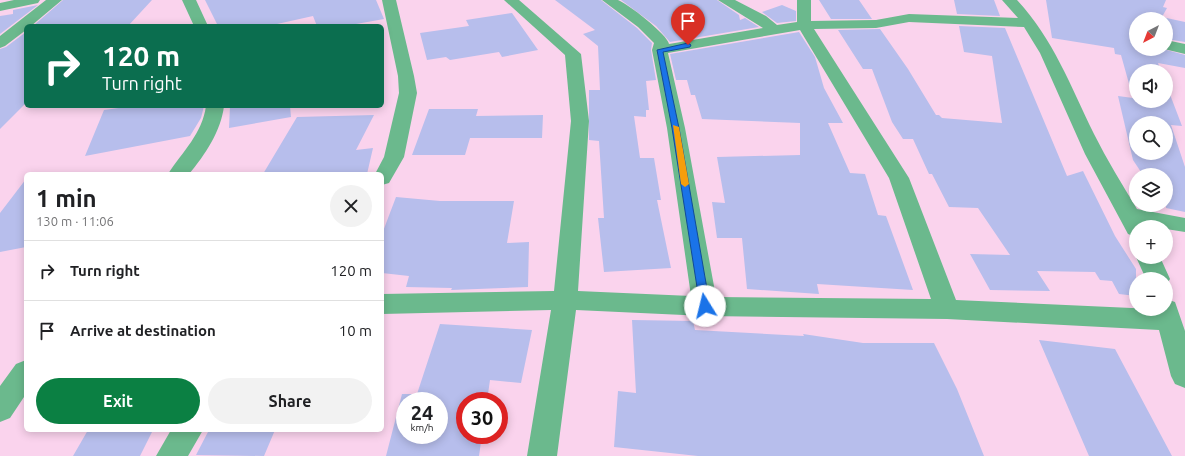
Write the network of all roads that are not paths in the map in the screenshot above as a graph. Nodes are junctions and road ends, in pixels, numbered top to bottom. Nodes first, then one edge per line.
1 (33, 0) edge
2 (55, 0) edge
3 (189, 0) edge
4 (389, 0) edge
5 (511, 0) edge
6 (610, 0) edge
7 (725, 0) edge
8 (804, 0) edge
9 (1009, 0) edge
10 (0, 7) edge
11 (1030, 23) junction
12 (24, 24) edge
13 (24, 24) edge
14 (200, 24) edge
15 (804, 25) junction
16 (774, 30) junction
17 (0, 43) edge
18 (1173, 46) edge
19 (1185, 49) edge
20 (660, 50) junction
21 (214, 108) edge
22 (180, 172) edge
23 (384, 175) edge
24 (1132, 220) edge
25 (1173, 224) edge
26 (1185, 225) edge
27 (565, 300) junction
28 (384, 304) edge
29 (705, 306) junction
30 (947, 309) junction
31 (1129, 313) edge
32 (1168, 316) edge
33 (24, 375) edge
34 (1185, 376) edge
35 (0, 409) edge
36 (187, 432) edge
37 (171, 456) edge
38 (542, 456) edge

1 - 10 street
2 - 12 street
3 - 14 street
4 - 23 street
5 - 27 street
6 - 20 street
7 - 16 street
8 - 15 street
9 - 11 street
11 - 15 street
11 - 24 street
13 - 17 street
15 - 16 street
15 - 30 street
16 - 20 street
18 - 19 street
20 - 29 street
21 - 22 street
25 - 26 street
27 - 28 street
27 - 29 street
27 - 38 street
29 - 30 street
30 - 31 street
32 - 34 street
33 - 35 street
36 - 37 street

